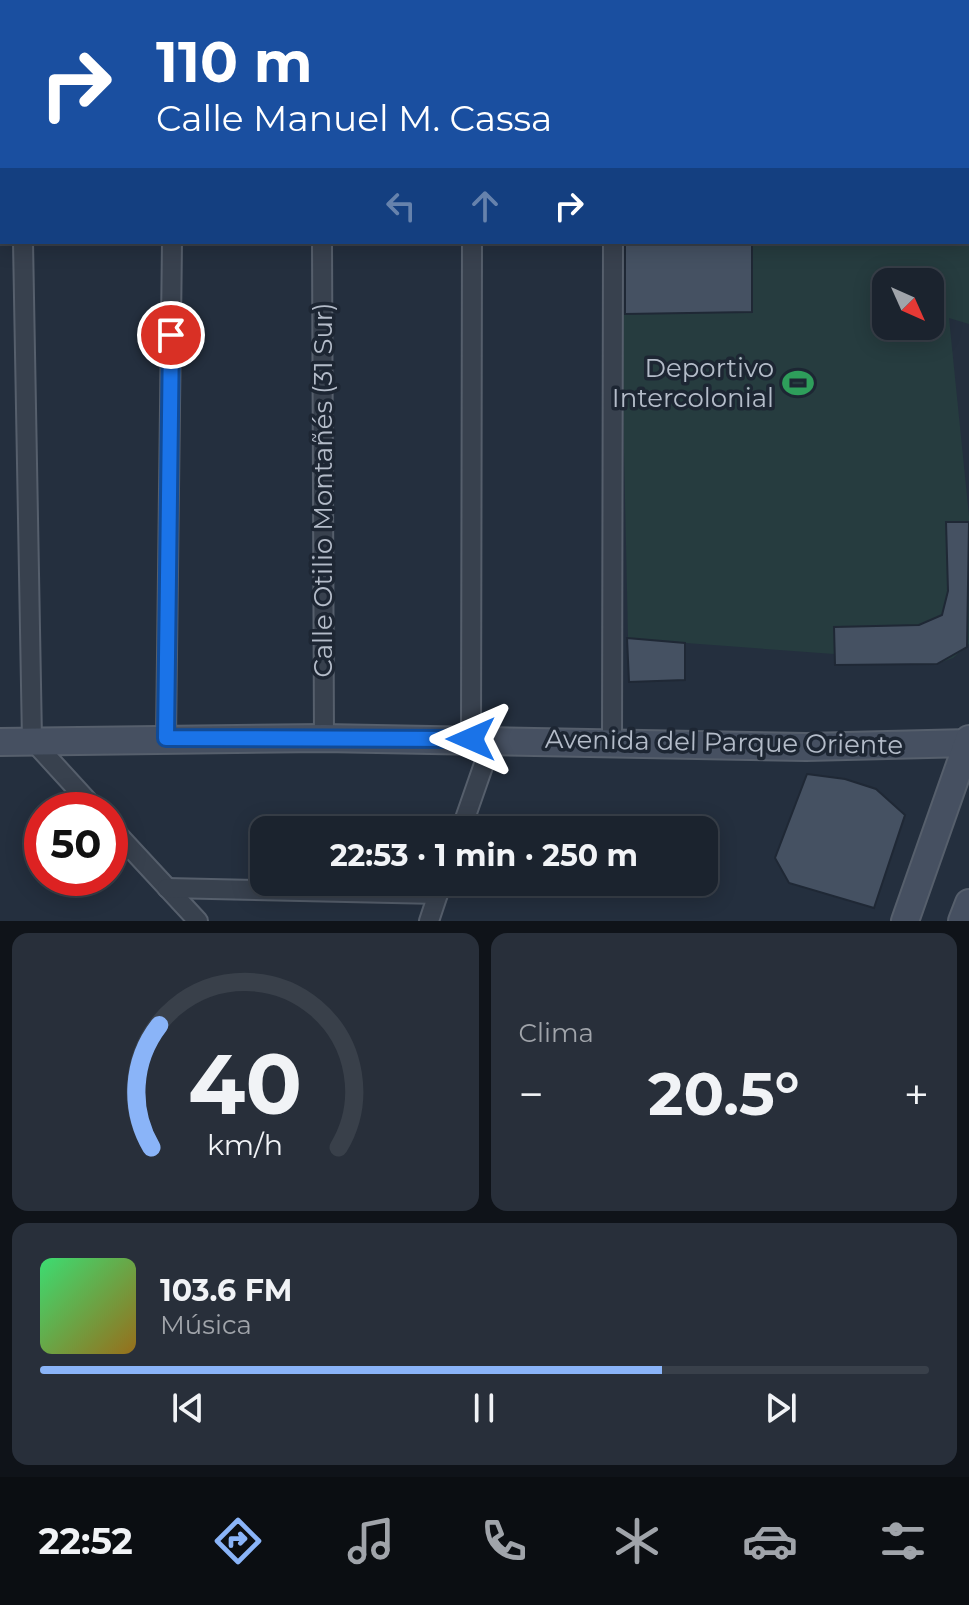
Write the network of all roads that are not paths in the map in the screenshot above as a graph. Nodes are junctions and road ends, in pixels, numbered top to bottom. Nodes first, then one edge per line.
1 (23, 244) edge
2 (172, 244) edge
3 (322, 244) edge
4 (472, 244) edge
5 (613, 244) edge
6 (166, 738) junction
7 (324, 738) junction
8 (482, 739) junction
9 (32, 740) junction
10 (0, 742) edge
11 (968, 742) edge
12 (612, 744) junction
13 (80, 792) edge
14 (464, 816) edge
15 (128, 846) edge
16 (167, 888) junction
17 (250, 888) edge
18 (437, 896) edge
19 (969, 903) edge
20 (198, 921) edge
21 (429, 921) edge
22 (905, 921) edge
23 (962, 921) edge

1 - 9 street
2 - 6 street
3 - 7 street, Calle Otilio Montañés (31 Sur)
4 - 8 street
5 - 12 street
6 - 7 main road, Avenida del Parque Oriente
6 - 9 main road, Avenida del Parque Oriente
7 - 8 main road, Avenida del Parque Oriente
8 - 12 main road, Avenida del Parque Oriente
8 - 14 street
9 - 10 main road, Avenida del Parque Oriente
9 - 13 street
11 - 12 main road, Avenida del Parque Oriente
11 - 22 main road
15 - 16 street
16 - 17 street
16 - 20 street
18 - 21 street
19 - 23 main road

